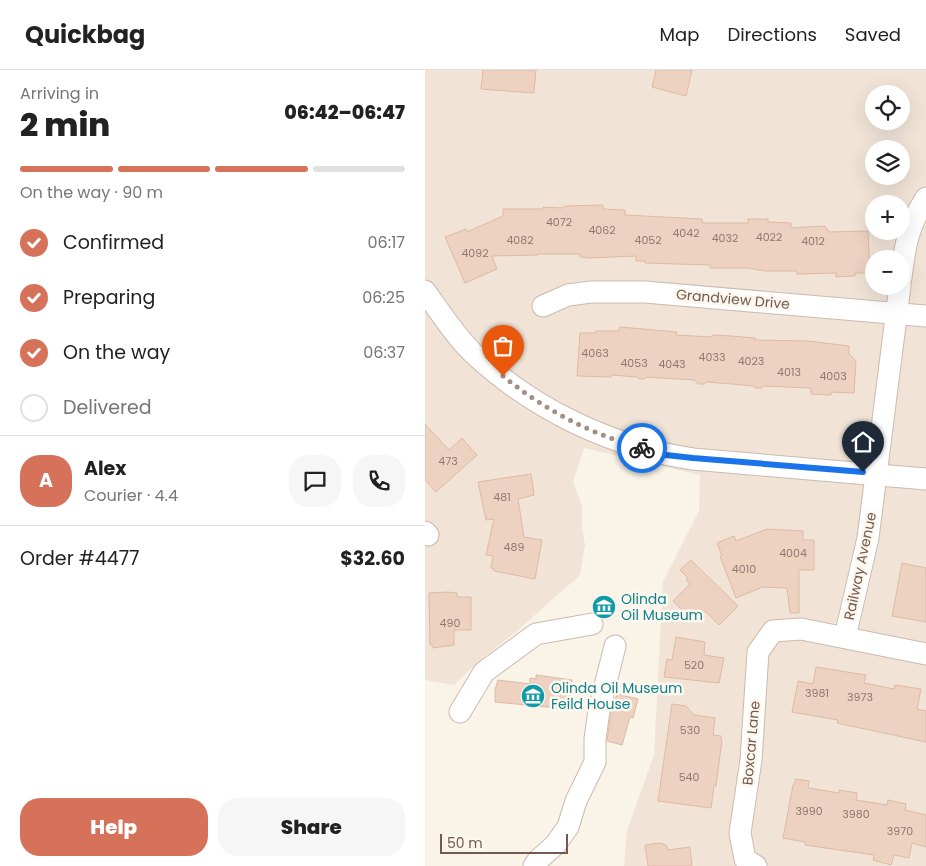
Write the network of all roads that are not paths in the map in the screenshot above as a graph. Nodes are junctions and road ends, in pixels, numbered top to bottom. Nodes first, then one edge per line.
1 (926, 198) edge
2 (904, 250) edge
3 (425, 291) edge
4 (899, 295) edge
5 (543, 306) dead end
6 (897, 313) junction
7 (926, 316) edge
8 (878, 474) junction
9 (926, 479) edge
10 (591, 624) dead end
11 (845, 637) junction
12 (615, 646) dead end
13 (926, 654) edge
14 (460, 712) dead end
15 (750, 862) edge
16 (534, 866) edge

1 - 2 street
3 - 8 street
4 - 6 street, Railway Avenue
5 - 6 street, Grandview Drive
6 - 7 street, Grandview Drive
6 - 8 street, Railway Avenue
8 - 9 street
8 - 11 street, Railway Avenue
10 - 14 street
11 - 13 street
11 - 15 street, Boxcar Lane
12 - 16 street

